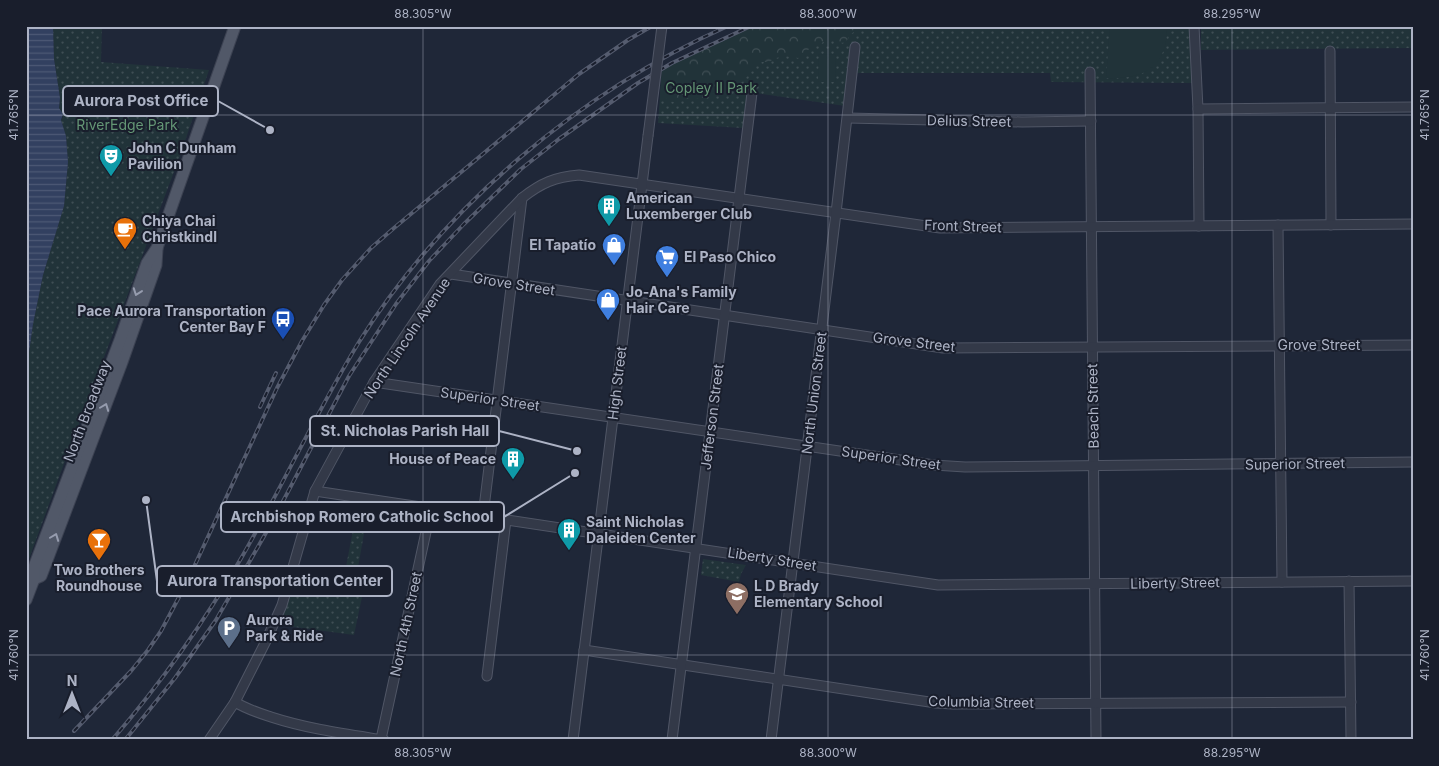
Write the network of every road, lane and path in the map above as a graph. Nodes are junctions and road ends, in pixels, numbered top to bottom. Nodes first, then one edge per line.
1 (235, 26) edge
2 (662, 26) edge
3 (1194, 26) edge
4 (855, 47) dead end
5 (1330, 51) dead end
6 (1090, 72) dead end
7 (752, 93) dead end
8 (1413, 107) edge
9 (1198, 108) junction
10 (1330, 108) junction
11 (848, 118) junction
12 (1091, 122) junction
13 (642, 184) junction
14 (522, 198) junction
15 (739, 198) junction
16 (836, 212) junction
17 (1413, 224) edge
18 (1278, 225) junction
19 (1331, 225) junction
20 (1199, 226) junction
21 (1092, 227) junction
22 (451, 274) junction
23 (511, 283) junction
24 (628, 302) junction
25 (725, 316) junction
26 (822, 330) junction
27 (1413, 345) edge
28 (1093, 346) junction
29 (1278, 346) junction
30 (374, 382) junction
31 (497, 400) junction
32 (613, 417) junction
33 (710, 431) junction
34 (807, 446) junction
35 (1413, 462) edge
36 (1280, 464) junction
37 (1094, 465) junction
38 (315, 491) junction
39 (431, 509) junction
40 (483, 516) junction
41 (506, 520) junction
42 (598, 534) junction
43 (695, 548) junction
44 (792, 562) junction
45 (1349, 581) junction
46 (1282, 582) junction
47 (1413, 582) edge
48 (1095, 584) junction
49 (26, 600) edge
50 (584, 650) junction
51 (681, 665) junction
52 (487, 676) dead end
53 (778, 679) junction
54 (235, 702) junction
55 (1351, 702) junction
56 (1096, 703) junction
57 (357, 738) edge
58 (209, 740) edge
59 (383, 740) edge
60 (573, 740) edge
61 (672, 740) edge
62 (770, 740) edge
63 (1096, 740) edge
64 (1351, 740) edge

1 - 49 main road, North Broadway
2 - 13 street, High Street, bridge
3 - 9 street
4 - 11 street, North Union Street
5 - 10 street
6 - 12 street, Beach Street
7 - 15 street, Jefferson Street
8 - 10 street
9 - 10 street
9 - 20 street
10 - 19 street
11 - 12 street, Delius Street
11 - 16 street, North Union Street
12 - 21 street, Beach Street
13 - 14 street, Front Street
13 - 15 street, Front Street
13 - 24 street, High Street
14 - 22 street, North Lincoln Avenue
14 - 23 street
15 - 16 street, Front Street
15 - 25 street, Jefferson Street
16 - 21 street, Front Street
16 - 26 street, North Union Street
17 - 19 street, Front Street
18 - 19 street, Front Street
18 - 20 street, Front Street
18 - 29 street
20 - 21 street, Front Street
21 - 28 street, Beach Street
22 - 23 street, Grove Street
22 - 30 street, North Lincoln Avenue
23 - 24 street, Grove Street
23 - 31 street
24 - 25 street, Grove Street
24 - 32 street, High Street
25 - 26 street, Grove Street
25 - 33 street, Jefferson Street
26 - 28 street, Grove Street
26 - 34 street, North Union Street
27 - 29 street, Grove Street
28 - 29 street, Grove Street
28 - 37 street, Beach Street
29 - 36 street
30 - 31 street, Superior Street
30 - 38 street, North Lincoln Avenue
31 - 32 street, Superior Street
31 - 40 street
32 - 33 street, Superior Street
32 - 42 street, High Street
33 - 34 street, Superior Street
33 - 43 street, Jefferson Street
34 - 37 street, Superior Street
34 - 44 street, North Union Street
35 - 36 street, Superior Street
36 - 37 street, Superior Street
36 - 46 street
37 - 48 street, Beach Street
38 - 39 street, Liberty Street
38 - 54 street, North Lincoln Avenue
39 - 40 street, Liberty Street
39 - 59 street, North 4th Street
40 - 41 street, Liberty Street
41 - 42 street, Liberty Street
41 - 52 street
42 - 43 street, Liberty Street
42 - 50 street, High Street
43 - 44 street, Liberty Street
43 - 51 street, Jefferson Street
44 - 48 street, Liberty Street
44 - 53 street, North Union Street
45 - 46 street, Liberty Street
45 - 47 street, Liberty Street
45 - 55 street
46 - 48 street, Liberty Street
48 - 56 street, Beach Street
50 - 51 street, Columbia Street
50 - 60 street, High Street
51 - 53 street, Columbia Street
51 - 61 street, Jefferson Street
53 - 56 street, Columbia Street
53 - 62 street, North Union Street
54 - 57 street
54 - 58 street, North Lincoln Avenue
55 - 56 street, Columbia Street
55 - 64 street
56 - 63 street, Beach Street
57 - 59 street

